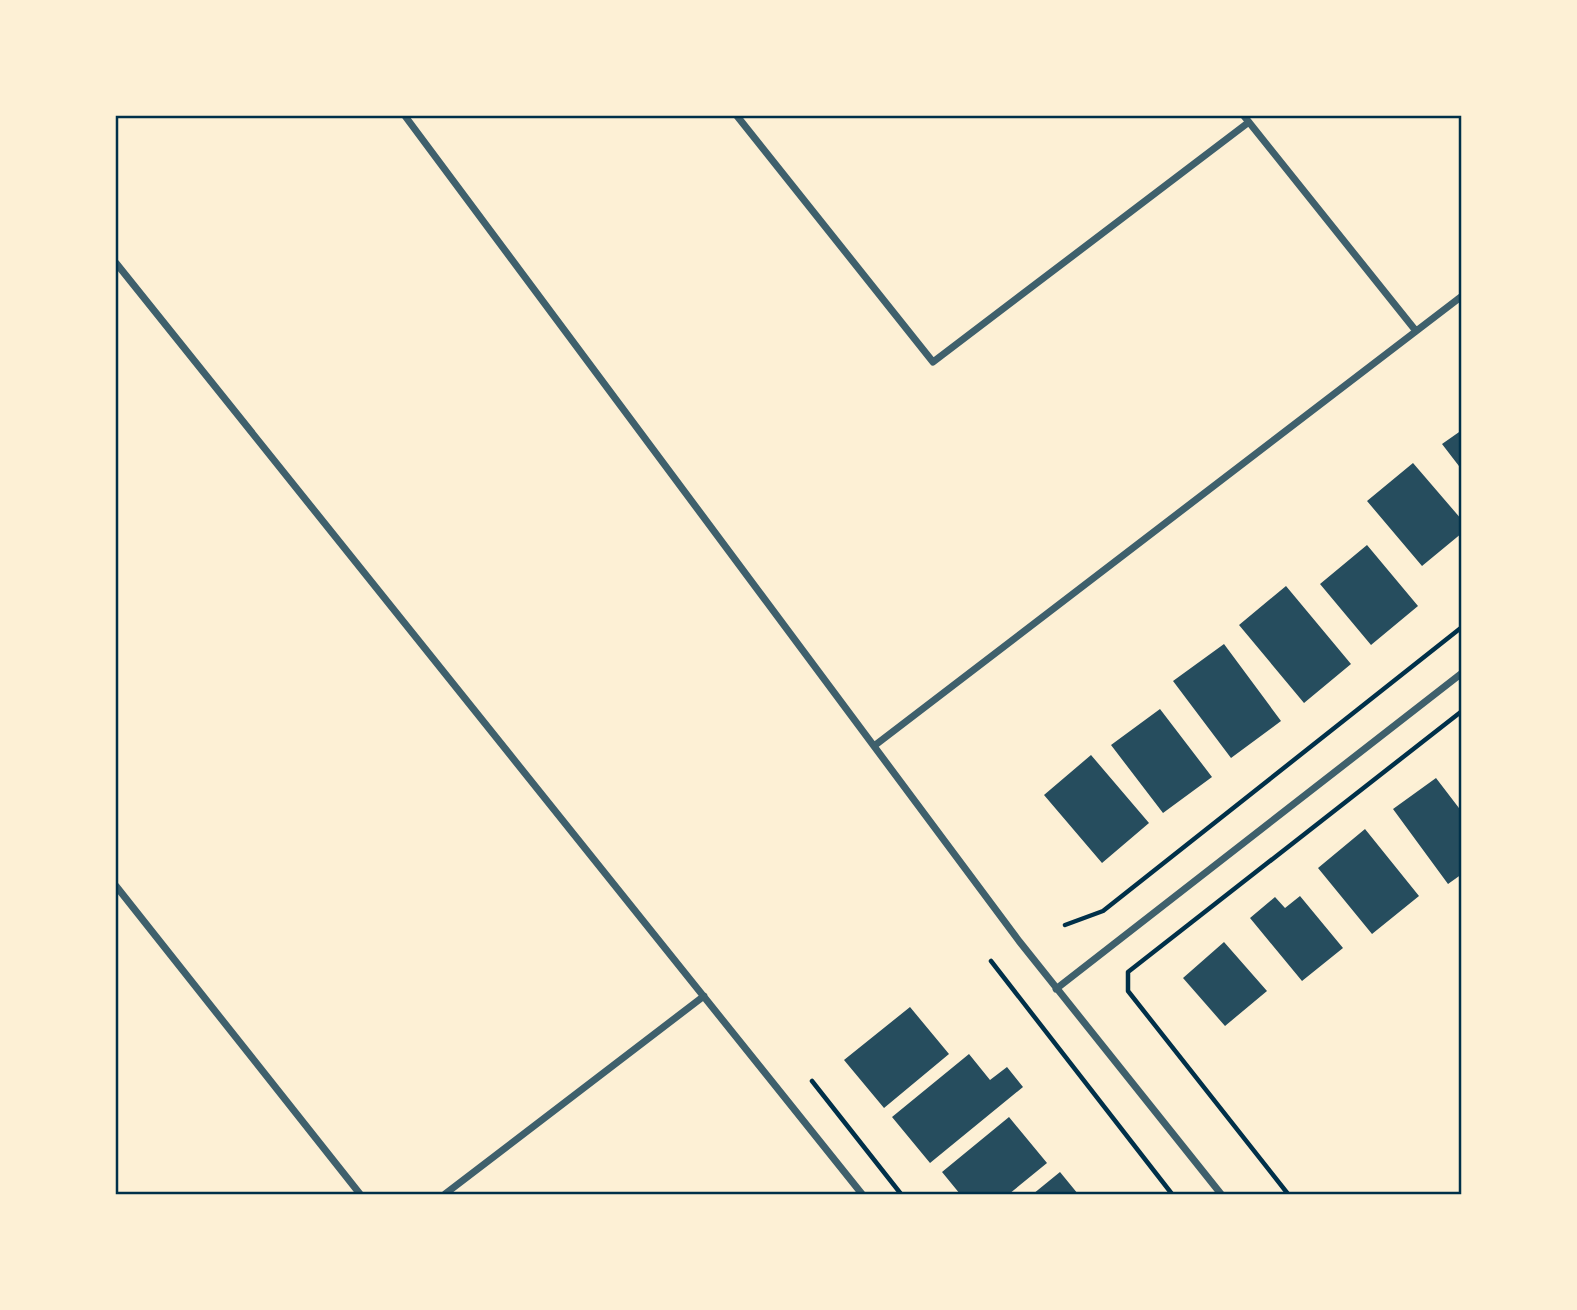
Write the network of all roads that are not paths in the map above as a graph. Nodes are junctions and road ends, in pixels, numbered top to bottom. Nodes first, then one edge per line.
1 (405, 116) edge
2 (737, 116) edge
3 (1247, 119) edge
4 (116, 263) edge
5 (1461, 296) edge
6 (1416, 331) junction
7 (1461, 673) edge
8 (874, 746) junction
9 (116, 886) edge
10 (124, 896) junction
11 (116, 903) edge
12 (1056, 989) junction
13 (704, 996) junction
14 (360, 1195) edge
15 (445, 1195) edge
16 (862, 1195) edge
17 (1221, 1195) edge

1 - 8 street
2 - 3 street
3 - 6 street
4 - 13 street
5 - 6 street
6 - 8 street
7 - 12 street
8 - 12 street
9 - 10 street
10 - 11 street
10 - 14 street
12 - 17 street
13 - 15 street
13 - 16 street

